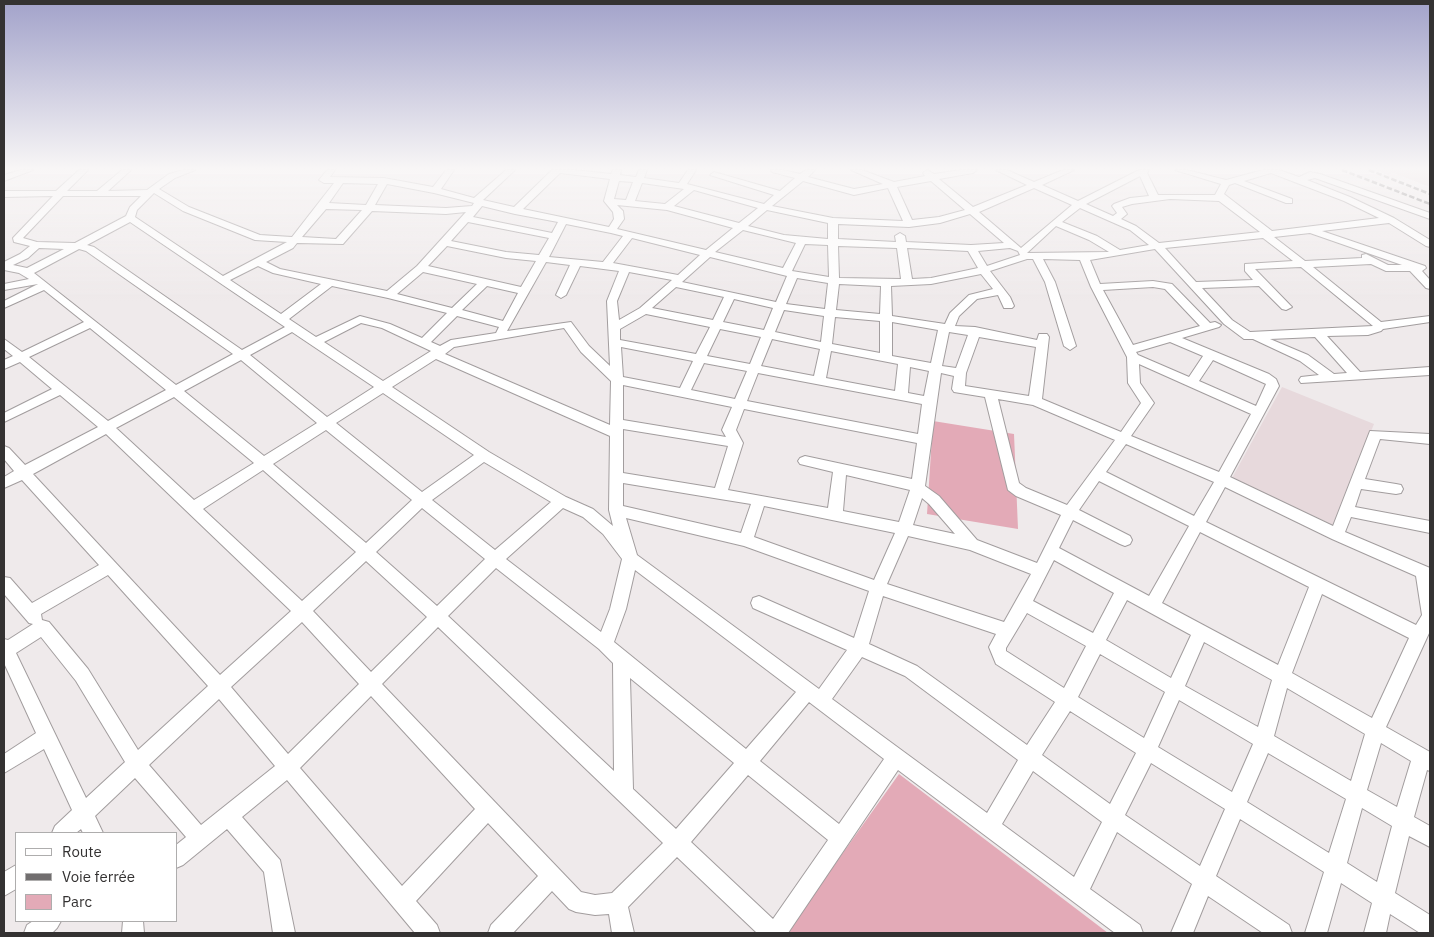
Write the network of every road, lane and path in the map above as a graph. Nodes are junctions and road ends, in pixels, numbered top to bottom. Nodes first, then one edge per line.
1 (41, 214) edge
2 (130, 214) edge
3 (197, 214) edge
4 (317, 214) edge
5 (364, 214) edge
6 (469, 214) edge
7 (486, 214) edge
8 (529, 214) edge
9 (618, 214) edge
10 (692, 214) edge
11 (758, 214) edge
12 (790, 214) edge
13 (901, 214) edge
14 (965, 214) edge
15 (974, 214) edge
16 (1067, 214) edge
17 (1101, 214) edge
18 (1122, 214) edge
19 (1241, 214) edge
20 (1378, 214) edge
21 (130, 218) junction
22 (465, 218) junction
23 (1114, 219) junction
24 (1391, 220) junction
25 (478, 221) junction
26 (563, 221) junction
27 (833, 221) junction
28 (1055, 222) junction
29 (904, 224) junction
30 (742, 227) junction
31 (611, 230) junction
32 (1313, 230) junction
33 (1267, 234) junction
34 (629, 235) junction
35 (554, 236) junction
36 (296, 239) junction
37 (802, 241) junction
38 (443, 242) junction
39 (834, 243) junction
40 (901, 244) junction
41 (1430, 244) edge
42 (37, 245) junction
43 (1012, 245) junction
44 (76, 246) junction
45 (1157, 246) junction
46 (971, 248) junction
47 (1361, 248) junction
48 (1118, 253) junction
49 (707, 254) junction
50 (1028, 255) junction
51 (1084, 257) junction
52 (542, 260) junction
53 (1374, 261) junction
54 (258, 262) junction
55 (576, 263) junction
56 (1302, 263) junction
57 (606, 266) junction
58 (4, 267) edge
59 (421, 268) junction
60 (1421, 268) edge
61 (625, 269) junction
62 (984, 270) junction
63 (789, 273) junction
64 (37, 279) junction
65 (224, 280) junction
66 (677, 280) junction
67 (834, 281) junction
68 (485, 282) junction
69 (329, 283) junction
70 (886, 283) junction
71 (907, 283) junction
72 (1262, 283) junction
73 (1192, 285) junction
74 (1430, 286) edge
75 (4, 287) edge
76 (1096, 287) junction
77 (524, 291) junction
78 (1000, 291) junction
79 (389, 295) junction
80 (561, 295) dead end
81 (730, 296) junction
82 (4, 305) edge
83 (780, 306) junction
84 (1008, 306) dead end
85 (1286, 308) dead end
86 (644, 310) junction
87 (456, 312) junction
88 (828, 313) junction
89 (886, 318) junction
90 (1430, 318) edge
91 (282, 320) junction
92 (1228, 322) junction
93 (91, 323) junction
94 (506, 325) junction
95 (715, 326) junction
96 (1379, 326) junction
97 (293, 327) junction
98 (947, 327) junction
99 (1208, 327) junction
100 (613, 328) junction
101 (974, 332) junction
102 (1317, 332) junction
103 (495, 336) junction
104 (767, 336) junction
105 (1254, 337) junction
106 (1173, 338) junction
107 (315, 342) junction
108 (613, 342) junction
109 (4, 343) edge
110 (423, 343) junction
111 (1070, 346) dead end
112 (826, 348) junction
113 (439, 353) junction
114 (1131, 354) junction
115 (242, 355) junction
116 (1210, 355) junction
117 (21, 356) junction
118 (700, 358) junction
119 (886, 359) junction
120 (904, 362) junction
121 (4, 365) edge
122 (935, 368) junction
123 (754, 369) junction
124 (960, 373) junction
125 (1428, 374) edge
126 (1357, 376) junction
127 (1331, 378) junction
128 (617, 380) junction
129 (1305, 380) dead end
130 (819, 382) junction
131 (1191, 383) junction
132 (383, 388) junction
133 (61, 389) junction
134 (174, 392) junction
135 (682, 394) junction
136 (991, 395) junction
137 (901, 396) junction
138 (930, 401) junction
139 (1035, 401) junction
140 (739, 405) junction
141 (1259, 412) junction
142 (4, 418) edge
143 (327, 424) junction
144 (108, 428) junction
145 (616, 428) junction
146 (1123, 438) junction
147 (924, 440) junction
148 (1430, 440) edge
149 (736, 443) junction
150 (5, 455) edge
151 (484, 455) junction
152 (805, 461) dead end
153 (263, 463) junction
154 (840, 470) junction
155 (24, 473) junction
156 (1097, 474) junction
157 (616, 477) junction
158 (1221, 479) junction
159 (4, 483) edge
160 (1356, 483) junction
161 (918, 488) junction
162 (1396, 489) dead end
163 (720, 494) junction
164 (422, 500) junction
165 (561, 500) junction
166 (759, 500) junction
167 (193, 508) junction
168 (616, 510) junction
169 (1346, 511) junction
170 (1070, 512) junction
171 (835, 514) junction
172 (1197, 524) junction
173 (1430, 527) edge
174 (904, 529) junction
175 (1337, 535) junction
176 (746, 540) junction
177 (1125, 540) dead end
178 (972, 544) junction
179 (1051, 551) junction
180 (366, 552) junction
181 (630, 558) junction
182 (495, 559) junction
183 (110, 567) junction
184 (1041, 571) junction
185 (1427, 574) edge
186 (4, 583) edge
187 (1318, 583) junction
188 (878, 588) junction
189 (1124, 590) junction
190 (759, 603) dead end
191 (1024, 604) junction
192 (1153, 605) junction
193 (302, 611) junction
194 (30, 612) junction
195 (1430, 615) edge
196 (438, 616) junction
197 (44, 627) junction
198 (1008, 631) junction
199 (1201, 631) junction
200 (1419, 635) junction
201 (1096, 643) junction
202 (606, 644) junction
203 (5, 648) edge
204 (859, 648) junction
205 (621, 660) junction
206 (1282, 676) junction
207 (371, 685) junction
208 (220, 687) junction
209 (1174, 690) junction
210 (815, 696) junction
211 (1068, 698) junction
212 (1375, 732) junction
213 (47, 736) junction
214 (1263, 742) junction
215 (1148, 749) junction
216 (896, 757) junction
217 (1030, 757) junction
218 (1426, 759) edge
219 (747, 762) junction
220 (4, 764) edge
221 (137, 765) junction
222 (288, 767) junction
223 (624, 792) junction
224 (1356, 794) junction
225 (1236, 805) junction
226 (488, 810) junction
227 (83, 815) junction
228 (228, 816) junction
229 (1113, 818) junction
230 (1402, 821) junction
231 (990, 828) junction
232 (63, 832) edge
233 (92, 832) edge
234 (1430, 837) edge
235 (841, 838) junction
236 (200, 839) junction
237 (677, 843) junction
238 (178, 856) edge
239 (1335, 867) junction
240 (551, 877) junction
241 (1204, 881) junction
242 (1076, 892) junction
243 (1384, 898) junction
244 (402, 902) junction
245 (617, 903) junction
246 (1430, 927) edge
247 (284, 933) edge
248 (429, 933) edge
249 (499, 933) edge
250 (623, 933) edge
251 (774, 933) edge
252 (1132, 933) edge
253 (1182, 933) edge
254 (1281, 933) edge
255 (1316, 933) edge
256 (1375, 933) edge

1 - 42 street
2 - 21 street
3 - 36 street
4 - 36 street
5 - 36 street
6 - 22 street
7 - 25 street
8 - 26 street
9 - 31 street
10 - 30 street
11 - 30 street
12 - 27 street
13 - 29 street
14 - 29 street
15 - 43 street
16 - 28 street
17 - 23 street
18 - 23 street
19 - 33 street
20 - 24 street
21 - 44 street
21 - 65 street
22 - 25 street
22 - 38 street
23 - 45 street
24 - 32 street
24 - 41 street
25 - 35 street
26 - 31 street
26 - 35 street
27 - 29 street
27 - 39 street
28 - 48 street
28 - 50 street
29 - 40 street
30 - 37 street
30 - 49 street
31 - 34 street
32 - 33 street
32 - 47 street
33 - 45 street
33 - 56 street
34 - 49 street
34 - 57 street
35 - 52 street
36 - 54 street
37 - 39 street
37 - 63 street
38 - 52 street
38 - 59 street
39 - 40 street
39 - 67 street
40 - 46 street
40 - 71 street
42 - 44 street
42 - 58 street
43 - 46 street
43 - 50 street
44 - 64 street
44 - 115 street
45 - 48 street
45 - 73 street
46 - 62 street
47 - 53 street
47 - 60 street
48 - 51 street
49 - 63 street
49 - 66 street
50 - 51 street
50 - 62 street
50 - 111 street
51 - 76 street
52 - 55 street
52 - 77 street
53 - 56 street
53 - 60 street
54 - 65 street
54 - 69 street
55 - 57 street
55 - 80 street
56 - 72 street
56 - 96 street
57 - 61 street
58 - 64 street
59 - 68 street
59 - 79 street
60 - 74 street
61 - 66 street
61 - 100 street
62 - 71 street
62 - 78 street
63 - 67 street
63 - 83 street
64 - 75 street
64 - 82 street
64 - 93 street
65 - 91 street
66 - 81 street
66 - 86 street
67 - 70 street
67 - 88 street
68 - 77 street
68 - 87 street
69 - 79 street
69 - 91 street
70 - 71 street
70 - 89 street
72 - 73 street
72 - 85 street
73 - 92 street
76 - 99 street
76 - 114 street
77 - 94 street
78 - 84 street
78 - 98 street
79 - 87 street
81 - 83 street
81 - 95 street
83 - 88 street
83 - 104 street
86 - 95 street
86 - 100 street
87 - 94 street
87 - 110 street
88 - 89 street
88 - 112 street
89 - 98 street
89 - 119 street
90 - 96 street
91 - 97 street
92 - 99 street
92 - 105 street
93 - 117 street
93 - 134 street
94 - 103 street
95 - 104 street
95 - 118 street
96 - 102 street
97 - 107 street
97 - 115 street
98 - 101 street
98 - 122 street
99 - 106 street
100 - 108 street
101 - 124 street
101 - 139 street
102 - 105 street
102 - 126 street
103 - 113 street
103 - 128 street
104 - 112 street
104 - 123 street
105 - 127 street
106 - 114 street
106 - 116 street
107 - 110 street
107 - 132 street
108 - 118 street
108 - 128 street
109 - 117 street
110 - 113 street
112 - 119 street
112 - 130 street
113 - 132 street
113 - 145 street
114 - 131 street
114 - 146 street
115 - 134 street
115 - 143 street
116 - 131 street
116 - 141 street
117 - 121 street
117 - 133 street
118 - 123 street
118 - 135 street
119 - 120 street
120 - 122 street
120 - 137 street
122 - 124 street
122 - 138 street
123 - 130 street
123 - 140 street
124 - 136 street
125 - 126 street
126 - 127 street
127 - 129 street
128 - 135 street
128 - 145 street
130 - 137 street
131 - 141 street
132 - 143 street
132 - 151 street
133 - 142 street
133 - 144 street
134 - 144 street
134 - 153 street
135 - 140 street
136 - 139 street
136 - 170 street
137 - 138 street
138 - 147 street
139 - 146 street
140 - 147 street
140 - 149 street
141 - 158 street
143 - 153 street
143 - 164 street
144 - 155 street
144 - 167 street
145 - 149 street
145 - 157 street
146 - 156 street
146 - 158 street
147 - 161 street
148 - 160 street
149 - 163 street
150 - 155 street
151 - 164 street
151 - 165 street
152 - 154 street
153 - 167 street
153 - 180 street
154 - 161 street
154 - 171 street
155 - 159 street
155 - 183 street
156 - 170 street
156 - 172 street
157 - 163 street
157 - 168 street
158 - 172 street
158 - 175 street
160 - 162 street
160 - 169 street
161 - 174 street
161 - 178 street
163 - 166 street
164 - 180 street
164 - 182 street
165 - 181 street
165 - 182 street
166 - 171 street
166 - 176 street
167 - 193 street
168 - 176 street
168 - 181 street
169 - 173 street
169 - 175 street
170 - 177 street
170 - 179 street
171 - 174 street
172 - 187 street
172 - 192 street
174 - 178 street
174 - 188 street
175 - 185 street
176 - 188 street
178 - 184 street
179 - 184 street
179 - 189 street
180 - 193 street
180 - 196 street
181 - 202 street
181 - 210 street
182 - 196 street
182 - 202 street
183 - 194 street
183 - 208 street
184 - 191 street
185 - 195 street
186 - 194 street
187 - 200 street
187 - 206 street
188 - 198 street
188 - 204 street
189 - 192 street
189 - 201 street
190 - 204 street
191 - 198 street
191 - 201 street
192 - 199 street
193 - 207 street
193 - 208 street
194 - 197 street
195 - 200 street
196 - 207 street
196 - 223 street
197 - 203 street
197 - 221 street
198 - 211 street
199 - 206 street
199 - 209 street
200 - 212 street
201 - 209 street
201 - 211 street
202 - 205 street
203 - 213 street
204 - 210 street
204 - 217 street
205 - 219 street
205 - 223 street
206 - 212 street
206 - 214 street
207 - 222 street
207 - 226 street
208 - 221 street
208 - 222 street
209 - 214 street
209 - 215 street
210 - 216 street
210 - 219 street
211 - 215 street
211 - 217 street
212 - 218 street
212 - 224 street
213 - 220 street
213 - 227 street
214 - 224 street
214 - 225 street
215 - 225 street
215 - 229 street
216 - 231 street
216 - 235 street
217 - 229 street
217 - 231 street
218 - 230 street
219 - 235 street
219 - 237 street
221 - 227 street
221 - 236 street
222 - 228 street
222 - 244 street
223 - 237 street
224 - 230 street
224 - 239 street
225 - 239 street
225 - 241 street
226 - 240 street
226 - 244 street
227 - 232 street
227 - 233 street
228 - 236 street
228 - 247 street
229 - 241 street
229 - 242 street
230 - 234 street
230 - 243 street
231 - 242 street
235 - 251 street
236 - 238 street
237 - 245 street
237 - 251 street
239 - 243 street
239 - 255 street
240 - 245 street
240 - 249 street
241 - 253 street
241 - 254 street
242 - 252 street
243 - 246 street
243 - 256 street
244 - 248 street
245 - 250 street

